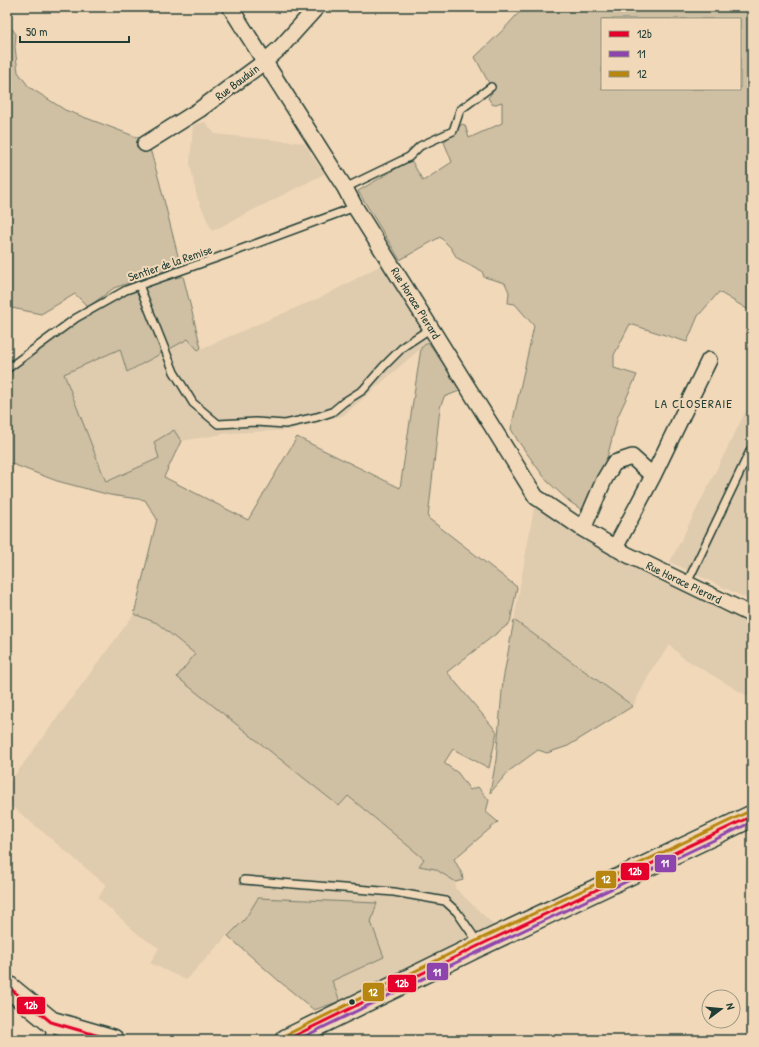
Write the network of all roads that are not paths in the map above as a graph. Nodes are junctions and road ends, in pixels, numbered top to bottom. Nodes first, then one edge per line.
1 (230, 7) edge
2 (317, 7) edge
3 (264, 62) junction
4 (491, 87) dead end
5 (145, 144) dead end
6 (345, 188) junction
7 (355, 207) junction
8 (139, 286) junction
9 (431, 328) junction
10 (709, 360) dead end
11 (7, 369) edge
12 (752, 447) edge
13 (653, 476) junction
14 (582, 529) junction
15 (616, 548) junction
16 (687, 583) junction
17 (752, 615) edge
18 (752, 816) edge
19 (244, 880) dead end
20 (480, 945) junction
21 (7, 986) edge
22 (50, 1031) edge
23 (113, 1040) edge
24 (286, 1040) edge

1 - 3 street, Rue Horace Pierard
2 - 3 street, Rue Bauduin
3 - 5 street, Rue Bauduin
3 - 6 street, Rue Horace Pierard
4 - 6 lane
6 - 7 street, Rue Horace Pierard
7 - 8 lane, Sentier de la Remise
7 - 9 street, Rue Horace Pierard
8 - 9 lane
8 - 11 lane, Sentier de la Remise
9 - 14 street, Rue Horace Pierard
10 - 13 street
12 - 16 lane
13 - 14 street
13 - 15 street
14 - 15 street, Rue Horace Pierard
15 - 16 street, Rue Horace Pierard
16 - 17 street, Rue Horace Pierard
18 - 20 main road
19 - 20 lane
20 - 24 main road
21 - 22 main road
22 - 23 main road

